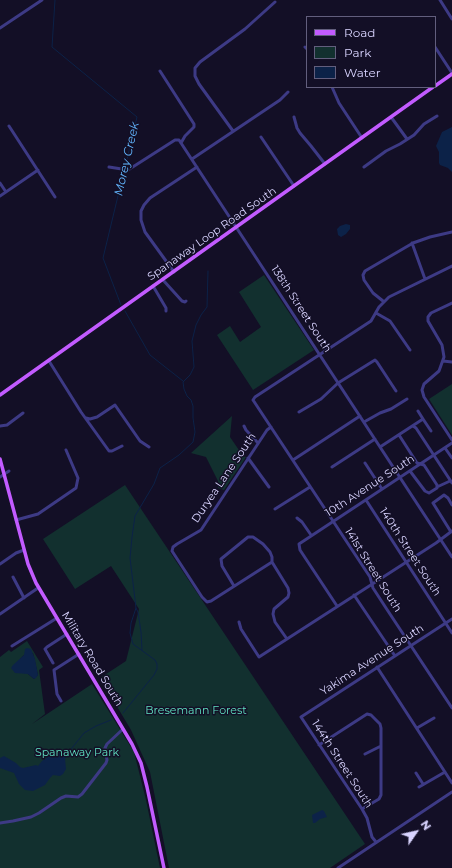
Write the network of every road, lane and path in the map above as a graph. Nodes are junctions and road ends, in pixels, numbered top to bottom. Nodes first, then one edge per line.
1 (42, 0) edge
2 (440, 0) edge
3 (275, 2) dead end
4 (452, 19) edge
5 (0, 28) edge
6 (436, 49) edge
7 (160, 71) dead end
8 (452, 74) edge
9 (436, 85) edge
10 (332, 88) edge
11 (431, 88) edge
12 (288, 92) dead end
13 (437, 116) dead end
14 (294, 117) dead end
15 (391, 117) junction
16 (9, 126) dead end
17 (233, 131) junction
18 (261, 137) dead end
19 (362, 138) junction
20 (407, 139) junction
21 (181, 142) junction
22 (192, 159) junction
23 (325, 164) junction
24 (109, 167) dead end
25 (197, 167) junction
26 (364, 167) dead end
27 (38, 170) junction
28 (0, 183) edge
29 (294, 186) junction
30 (6, 192) junction
31 (0, 196) edge
32 (55, 197) dead end
33 (236, 227) junction
34 (452, 232) edge
35 (412, 243) junction
36 (452, 266) edge
37 (174, 272) junction
38 (425, 279) junction
39 (163, 280) junction
40 (153, 286) junction
41 (186, 301) dead end
42 (384, 302) junction
43 (452, 303) edge
44 (166, 311) dead end
45 (376, 313) junction
46 (410, 350) dead end
47 (320, 355) junction
48 (443, 360) junction
49 (49, 361) junction
50 (452, 362) edge
51 (338, 383) junction
52 (396, 391) dead end
53 (0, 395) edge
54 (407, 399) dead end
55 (418, 411) dead end
56 (299, 412) dead end
57 (23, 413) dead end
58 (360, 416) junction
59 (86, 418) junction
60 (423, 419) junction
61 (364, 422) junction
62 (0, 426) edge
63 (244, 426) dead end
64 (413, 426) junction
65 (271, 427) junction
66 (431, 431) dead end
67 (399, 435) junction
68 (375, 439) junction
69 (452, 440) edge
70 (258, 443) junction
71 (452, 443) edge
72 (122, 446) dead end
73 (149, 447) dead end
74 (380, 447) junction
75 (445, 448) junction
76 (66, 450) dead end
77 (434, 455) junction
78 (248, 458) junction
79 (452, 458) edge
80 (0, 459) edge
81 (293, 460) junction
82 (365, 463) dead end
83 (421, 464) junction
84 (332, 467) dead end
85 (9, 471) dead end
86 (410, 471) junction
87 (2, 476) edge
88 (400, 478) junction
89 (451, 482) edge
90 (268, 487) dead end
91 (310, 487) junction
92 (437, 487) junction
93 (382, 489) junction
94 (366, 500) junction
95 (452, 505) edge
96 (275, 509) dead end
97 (297, 518) dead end
98 (16, 520) junction
99 (333, 522) junction
100 (451, 531) edge
101 (311, 535) junction
102 (440, 539) junction
103 (24, 550) junction
104 (452, 557) edge
105 (272, 562) junction
106 (406, 562) junction
107 (0, 564) edge
108 (13, 577) dead end
109 (372, 584) junction
110 (234, 586) junction
111 (38, 588) junction
112 (354, 595) junction
113 (24, 598) junction
114 (337, 606) junction
115 (0, 614) edge
116 (57, 618) junction
117 (452, 619) edge
118 (239, 622) dead end
119 (445, 623) junction
120 (452, 633) edge
121 (67, 634) junction
122 (287, 639) junction
123 (411, 645) junction
124 (12, 646) dead end
125 (79, 654) junction
126 (394, 656) junction
127 (54, 664) dead end
128 (377, 667) junction
129 (61, 700) dead end
130 (452, 708) edge
131 (301, 717) joint
132 (434, 718) dead end
133 (123, 728) junction
134 (417, 728) junction
135 (319, 745) junction
136 (380, 746) junction
137 (365, 754) dead end
138 (445, 772) junction
139 (416, 773) dead end
140 (452, 783) edge
141 (423, 784) junction
142 (419, 787) dead end
143 (452, 792) edge
144 (362, 809) junction
145 (0, 823) edge
146 (376, 842) junction
147 (164, 868) edge
148 (338, 868) edge

1 - 5 street
2 - 4 street
3 - 17 street
6 - 8 street
7 - 21 street
8 - 9 main road, Spanaway Loop Road South
10 - 19 street
11 - 15 main road, Spanaway Loop Road South
12 - 17 street
13 - 20 street
14 - 23 street
15 - 19 main road, Spanaway Loop Road South
15 - 20 street
16 - 27 street
17 - 22 street
18 - 29 street
19 - 23 main road, Spanaway Loop Road South
20 - 26 street
21 - 22 street, 138th Street South
21 - 24 street
22 - 25 street, 138th Street South
23 - 29 main road, Spanaway Loop Road South
25 - 33 street, 138th Street South
25 - 37 street
27 - 30 street
27 - 32 street
28 - 30 street
29 - 33 main road, Spanaway Loop Road South
30 - 31 street
33 - 37 main road, Spanaway Loop Road South
33 - 47 street, 138th Street South
34 - 35 street
35 - 38 street
35 - 42 street
36 - 38 street
37 - 39 main road, Spanaway Loop Road South
38 - 42 street
39 - 40 main road, Spanaway Loop Road South
39 - 41 street
40 - 44 street
40 - 49 main road, Spanaway Loop Road South
42 - 45 street
43 - 48 street
45 - 46 street
45 - 47 street
47 - 51 street, 138th Street South
47 - 65 street, 141st Street South
48 - 50 street
48 - 69 street
49 - 53 main road, Spanaway Loop Road South
49 - 59 street
51 - 52 street
51 - 56 street
51 - 58 street, 138th Street South
54 - 61 street
55 - 60 street
57 - 62 street
58 - 61 street, 138th Street South
58 - 81 street
59 - 72 street
59 - 73 street
60 - 64 street
60 - 66 street
61 - 68 street, 138th Street South
63 - 70 street
64 - 67 street
64 - 77 street
65 - 70 street, Duryea Lane South
65 - 81 street, 141st Street South
67 - 74 street
67 - 83 street
68 - 74 street, 138th Street South
68 - 84 street
70 - 78 street, Duryea Lane South
71 - 75 street, 10th Avenue South
74 - 88 street, 138th Street South
75 - 77 street, 10th Avenue South
75 - 79 street
76 - 98 street
77 - 83 street, 10th Avenue South
77 - 89 street
78 - 90 street
78 - 110 street, Duryea Lane South
80 - 87 main road, Military Road South
81 - 91 street, 141st Street South
82 - 93 street
83 - 86 street, 10th Avenue South
83 - 92 street
85 - 87 street
86 - 88 street, 10th Avenue South
86 - 92 street
87 - 98 main road, Military Road South
88 - 93 street, 10th Avenue South
88 - 102 street, 138th Street South
89 - 92 street
91 - 96 street
91 - 99 street, 141st Street South
93 - 94 street, 10th Avenue South
94 - 99 street, 10th Avenue South
94 - 106 street, 140th Street South
95 - 100 street
97 - 101 street
98 - 103 main road, Military Road South
99 - 101 street, 10th Avenue South
99 - 109 street, 141st Street South
100 - 102 street
101 - 114 street, 10th Avenue South
102 - 104 street, 138th Street South
102 - 106 street
103 - 107 street
103 - 111 main road, Military Road South
105 - 110 street
105 - 110 street
105 - 122 street
106 - 109 street
106 - 119 street, 140th Street South
108 - 113 street
109 - 112 street
109 - 123 street, 141st Street South
111 - 113 street
111 - 116 main road, Military Road South
112 - 114 street
112 - 126 street
113 - 115 street
114 - 122 street
116 - 121 main road, Military Road South
116 - 124 street
117 - 119 street, Yakima Avenue South
118 - 122 street
119 - 120 street, 140th Street South
119 - 123 street, Yakima Avenue South
121 - 125 main road, Military Road South
121 - 127 street
123 - 126 street, Yakima Avenue South
123 - 130 street, 141st Street South
125 - 129 street
125 - 133 main road, Military Road South
126 - 128 street, Yakima Avenue South
128 - 131 street, Yakima Avenue South
128 - 134 street
131 - 135 street, 144th Street South
132 - 134 street
133 - 145 street
133 - 147 main road, Military Road South
134 - 138 street
135 - 136 street
135 - 144 street, 144th Street South
136 - 137 street
136 - 144 street
138 - 140 street
138 - 141 street
139 - 141 street
141 - 142 street
143 - 146 street
144 - 146 street, 144th Street South
146 - 148 street

